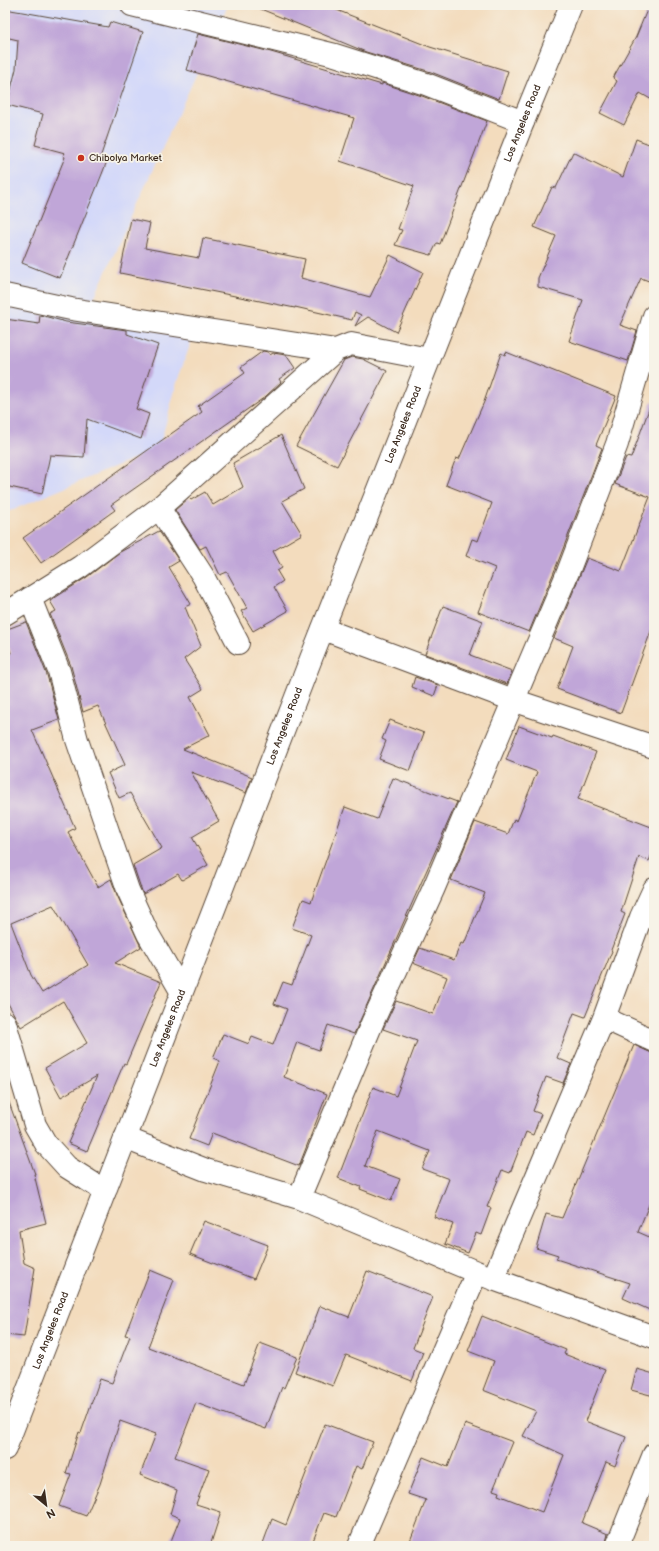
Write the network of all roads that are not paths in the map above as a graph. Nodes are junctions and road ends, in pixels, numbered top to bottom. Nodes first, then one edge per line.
1 (132, 5) edge
2 (571, 5) edge
3 (523, 122) junction
4 (5, 295) edge
5 (654, 316) edge
6 (336, 350) junction
7 (429, 359) junction
8 (159, 508) junction
9 (30, 598) junction
10 (5, 614) edge
11 (323, 629) junction
12 (238, 643) dead end
13 (513, 700) junction
14 (654, 747) edge
15 (654, 889) edge
16 (181, 991) junction
17 (604, 1018) junction
18 (5, 1023) edge
19 (654, 1041) edge
20 (125, 1138) junction
21 (105, 1191) junction
22 (299, 1198) junction
23 (485, 1275) junction
24 (654, 1337) edge
25 (5, 1449) edge
26 (654, 1454) edge
27 (359, 1546) edge
28 (617, 1546) edge

1 - 3 street
2 - 3 street, Los Angeles Road
3 - 7 street, Los Angeles Road
4 - 6 street
5 - 13 street
6 - 7 street
6 - 8 street
7 - 11 street, Los Angeles Road
8 - 9 street
8 - 12 street
9 - 10 street
9 - 16 street
11 - 13 street
11 - 16 street, Los Angeles Road
13 - 14 street
13 - 22 street
15 - 17 street
16 - 20 street, Los Angeles Road
17 - 19 street
17 - 23 street
18 - 21 street
20 - 21 street, Los Angeles Road
20 - 22 street
21 - 25 street, Los Angeles Road
22 - 23 street
23 - 24 street
23 - 27 street
26 - 28 street

